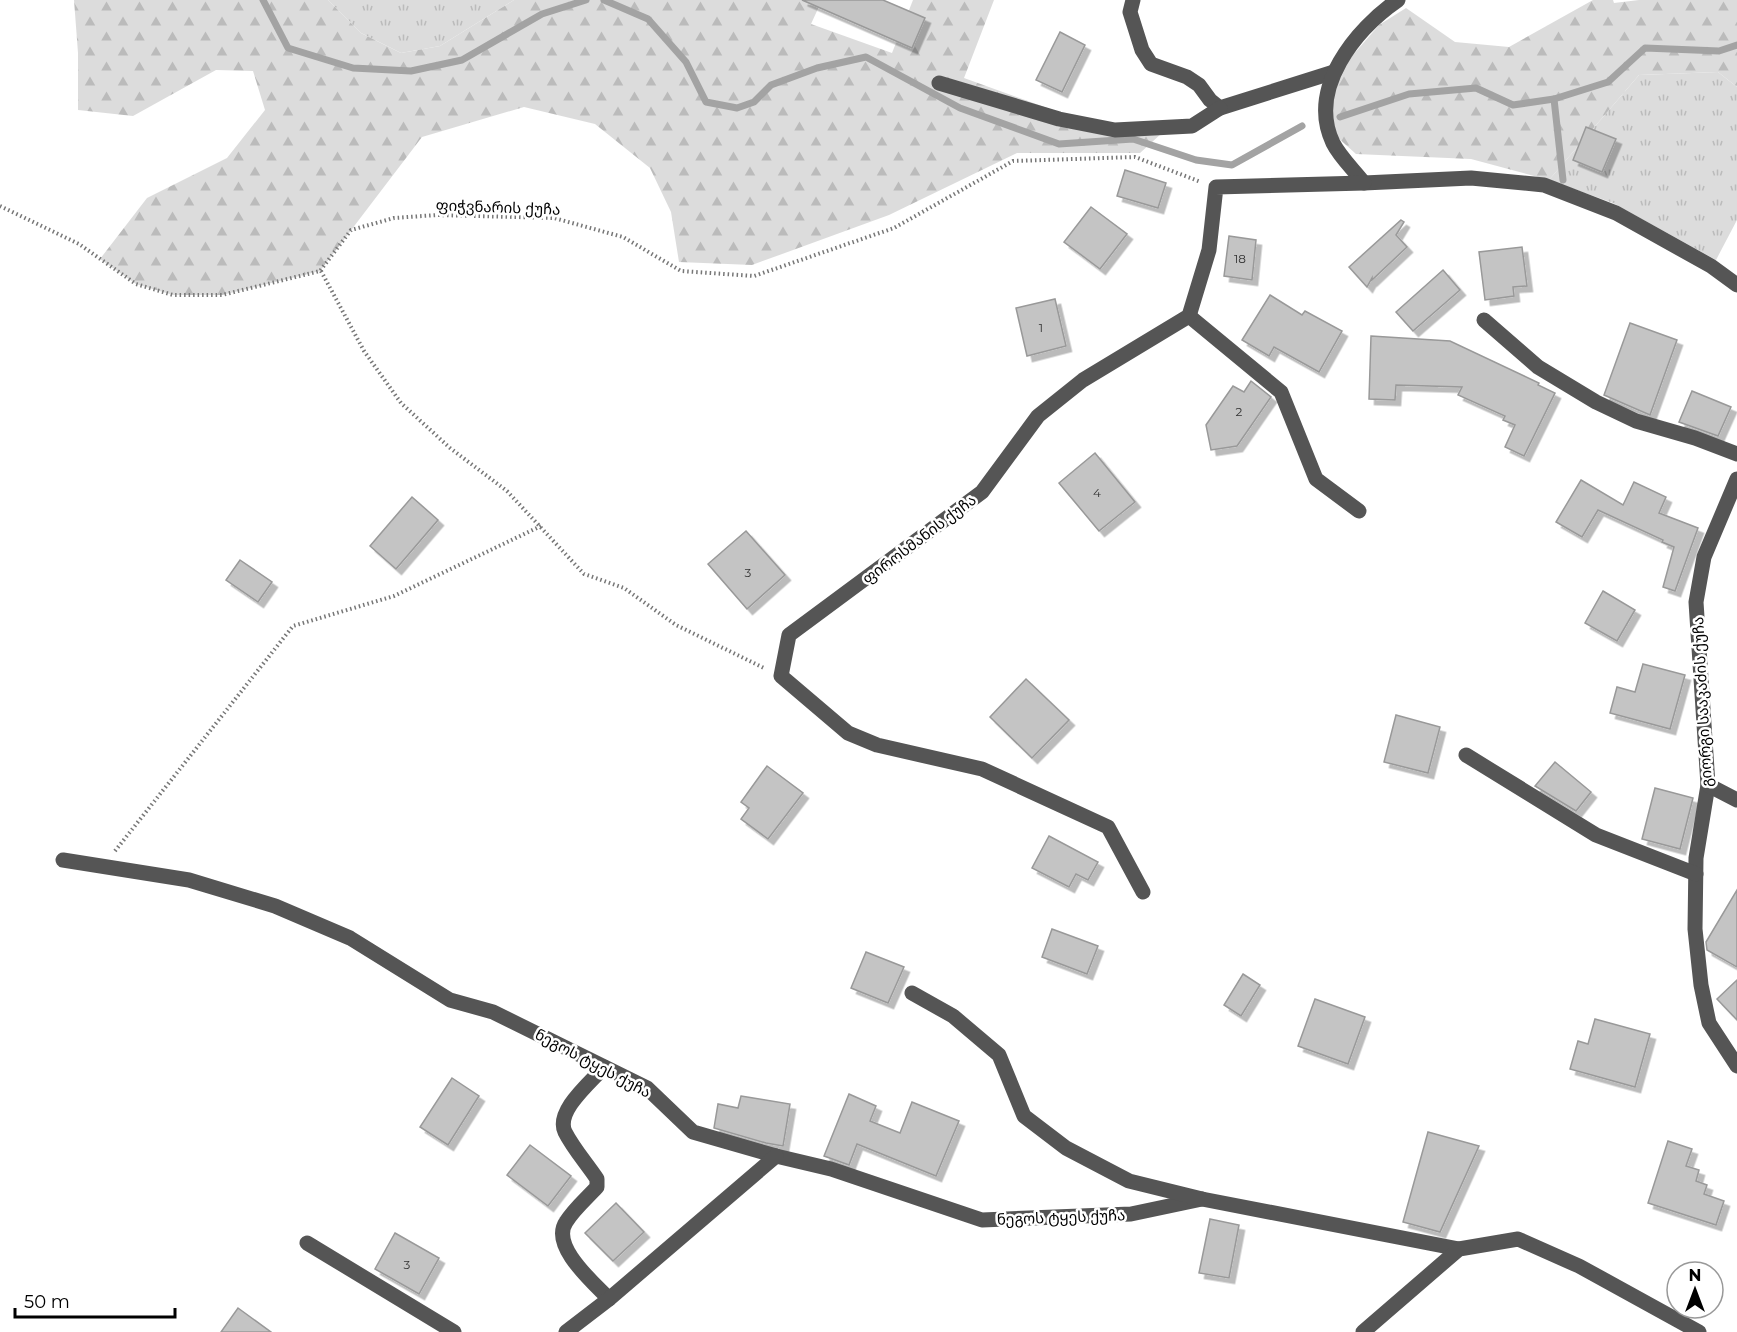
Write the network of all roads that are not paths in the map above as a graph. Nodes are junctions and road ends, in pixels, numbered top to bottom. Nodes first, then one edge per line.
1 (1133, 0) edge
2 (1397, 0) edge
3 (1334, 72) junction
4 (939, 83) dead end
5 (1220, 108) junction
6 (1364, 183) junction
7 (1737, 285) edge
8 (1189, 316) junction
9 (1484, 320) dead end
10 (1737, 454) edge
11 (1737, 479) edge
12 (1359, 511) dead end
13 (1466, 755) dead end
14 (1708, 785) junction
15 (1737, 801) edge
16 (63, 860) dead end
17 (1696, 874) junction
18 (1143, 892) dead end
19 (912, 993) dead end
20 (1737, 1066) edge
21 (604, 1067) junction
22 (776, 1156) junction
23 (1202, 1199) junction
24 (307, 1243) dead end
25 (1459, 1249) junction
26 (609, 1299) junction
27 (454, 1332) edge
28 (566, 1332) edge
29 (1363, 1332) edge
30 (1700, 1332) edge

1 - 5 street
2 - 3 street
3 - 5 street
3 - 6 street
4 - 5 street
6 - 7 street
6 - 8 street
8 - 12 street
8 - 18 street, ფიროსმანის ქუჩა
9 - 10 street
11 - 14 street, გიორგი სააკაძის ქუჩა
13 - 17 street
14 - 15 street
14 - 17 street, გიორგი სააკაძის ქუჩა
16 - 21 street, ნეგოს ტყეს ქუჩა
17 - 20 street, გიორგი სააკაძის ქუჩა
19 - 23 street, ნეგოს ტყეს ქუჩა
21 - 22 street, ნეგოს ტყეს ქუჩა
21 - 26 street
22 - 23 street, ნეგოს ტყეს ქუჩა
22 - 26 street
23 - 25 street, ნეგოს ტყეს ქუჩა
24 - 27 street
25 - 29 street
25 - 30 street
26 - 28 street

